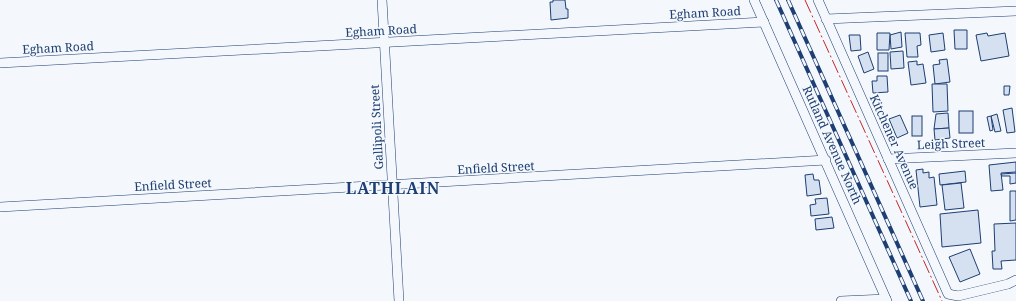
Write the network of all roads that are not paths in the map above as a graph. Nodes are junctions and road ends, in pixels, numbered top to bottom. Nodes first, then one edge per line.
1 (382, 0) edge
2 (754, 0) edge
3 (818, 0) edge
4 (1016, 11) edge
5 (826, 20) junction
6 (764, 22) junction
7 (384, 43) junction
8 (0, 63) edge
9 (1016, 153) edge
10 (888, 159) junction
11 (826, 160) junction
12 (392, 185) junction
13 (0, 207) edge
14 (1013, 283) edge
15 (887, 300) edge
16 (399, 301) edge
17 (841, 301) edge

1 - 7 street, Gallipoli Street
2 - 6 street, Rutland Avenue North
3 - 5 street, Kitchener Avenue
4 - 5 street
5 - 10 street, Kitchener Avenue
6 - 7 street, Egham Road
6 - 11 street, Rutland Avenue North
7 - 8 street, Egham Road
7 - 12 street, Gallipoli Street
9 - 10 street, Leigh Street
10 - 14 street, Kitchener Avenue
11 - 12 street, Enfield Street
11 - 15 street, Rutland Avenue North
12 - 13 street, Enfield Street
12 - 16 street, Gallipoli Street
15 - 17 street

